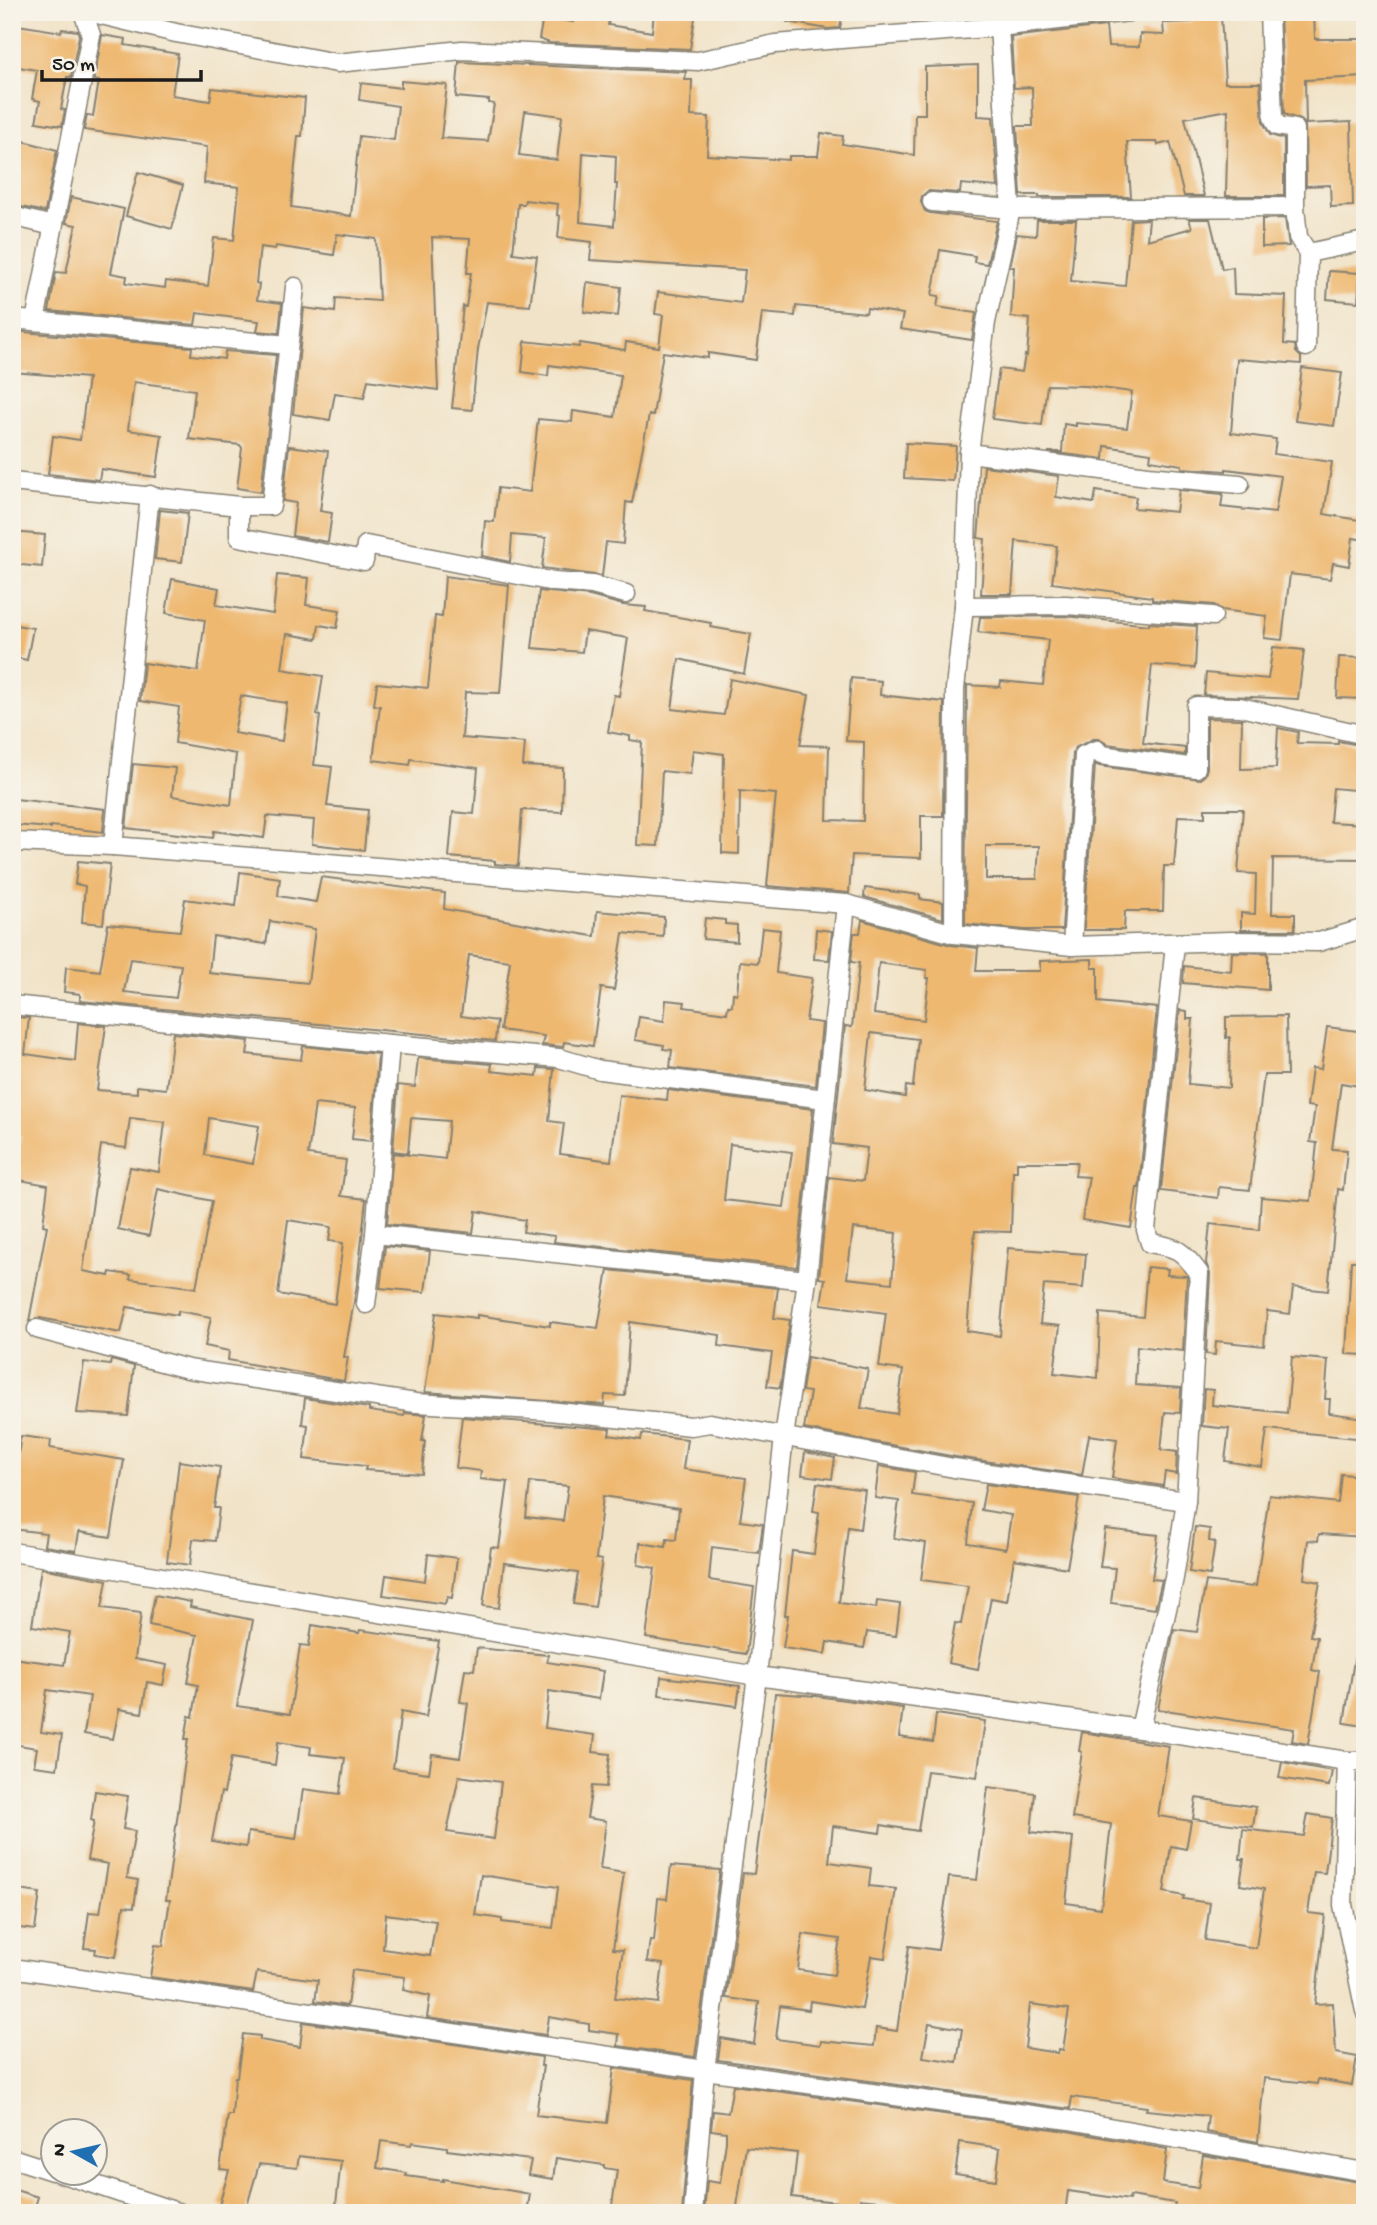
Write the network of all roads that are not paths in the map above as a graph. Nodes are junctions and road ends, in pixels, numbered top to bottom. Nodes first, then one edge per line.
1 (83, 12) edge
2 (89, 12) edge
3 (1129, 12) edge
4 (1269, 12) edge
5 (999, 20) edge
6 (932, 202) dead end
7 (1295, 208) junction
8 (1011, 209) junction
9 (12, 216) edge
10 (53, 226) junction
11 (1365, 241) edge
12 (1308, 253) junction
13 (295, 287) dead end
14 (12, 319) edge
15 (34, 321) junction
16 (288, 345) junction
17 (1306, 347) dead end
18 (969, 453) junction
19 (12, 482) edge
20 (1240, 484) dead end
21 (150, 495) junction
22 (239, 506) junction
23 (626, 594) dead end
24 (964, 606) junction
25 (1213, 615) dead end
26 (1365, 734) edge
27 (12, 842) edge
28 (113, 846) junction
29 (846, 904) junction
30 (1365, 928) edge
31 (954, 934) junction
32 (1175, 944) junction
33 (1072, 946) junction
34 (12, 1005) edge
35 (390, 1044) junction
36 (825, 1099) junction
37 (375, 1234) junction
38 (807, 1280) junction
39 (366, 1304) dead end
40 (37, 1329) dead end
41 (784, 1437) junction
42 (1186, 1501) junction
43 (12, 1552) edge
44 (757, 1676) junction
45 (1140, 1729) junction
46 (1356, 1761) edge
47 (12, 1968) edge
48 (1365, 2011) edge
49 (705, 2070) junction
50 (12, 2158) edge
51 (38, 2166) edge
52 (1365, 2172) edge
53 (98, 2186) edge
54 (180, 2213) edge
55 (693, 2213) edge

1 - 10 street
2 - 5 street
3 - 5 street
4 - 7 street
5 - 8 street
6 - 8 street
7 - 8 street
7 - 12 street
8 - 18 street
9 - 10 street
10 - 15 street
11 - 12 street
12 - 17 street
13 - 16 street
14 - 15 street
15 - 16 street
16 - 22 street
18 - 20 street
18 - 24 street
19 - 21 street
21 - 22 street
21 - 28 street
22 - 23 street
24 - 25 street
24 - 31 street
26 - 33 street
27 - 28 street
28 - 29 street
29 - 31 street
29 - 36 street
30 - 32 street
31 - 33 street
32 - 33 street
32 - 42 street
34 - 35 street
35 - 36 street
35 - 37 street
36 - 38 street
37 - 38 street
37 - 39 street
38 - 41 street
40 - 41 street
41 - 42 street
41 - 44 street
42 - 45 street
43 - 44 street
44 - 45 street
44 - 49 street
45 - 46 street
46 - 48 street
47 - 49 street
49 - 52 street
49 - 55 street
50 - 51 street
53 - 54 street

